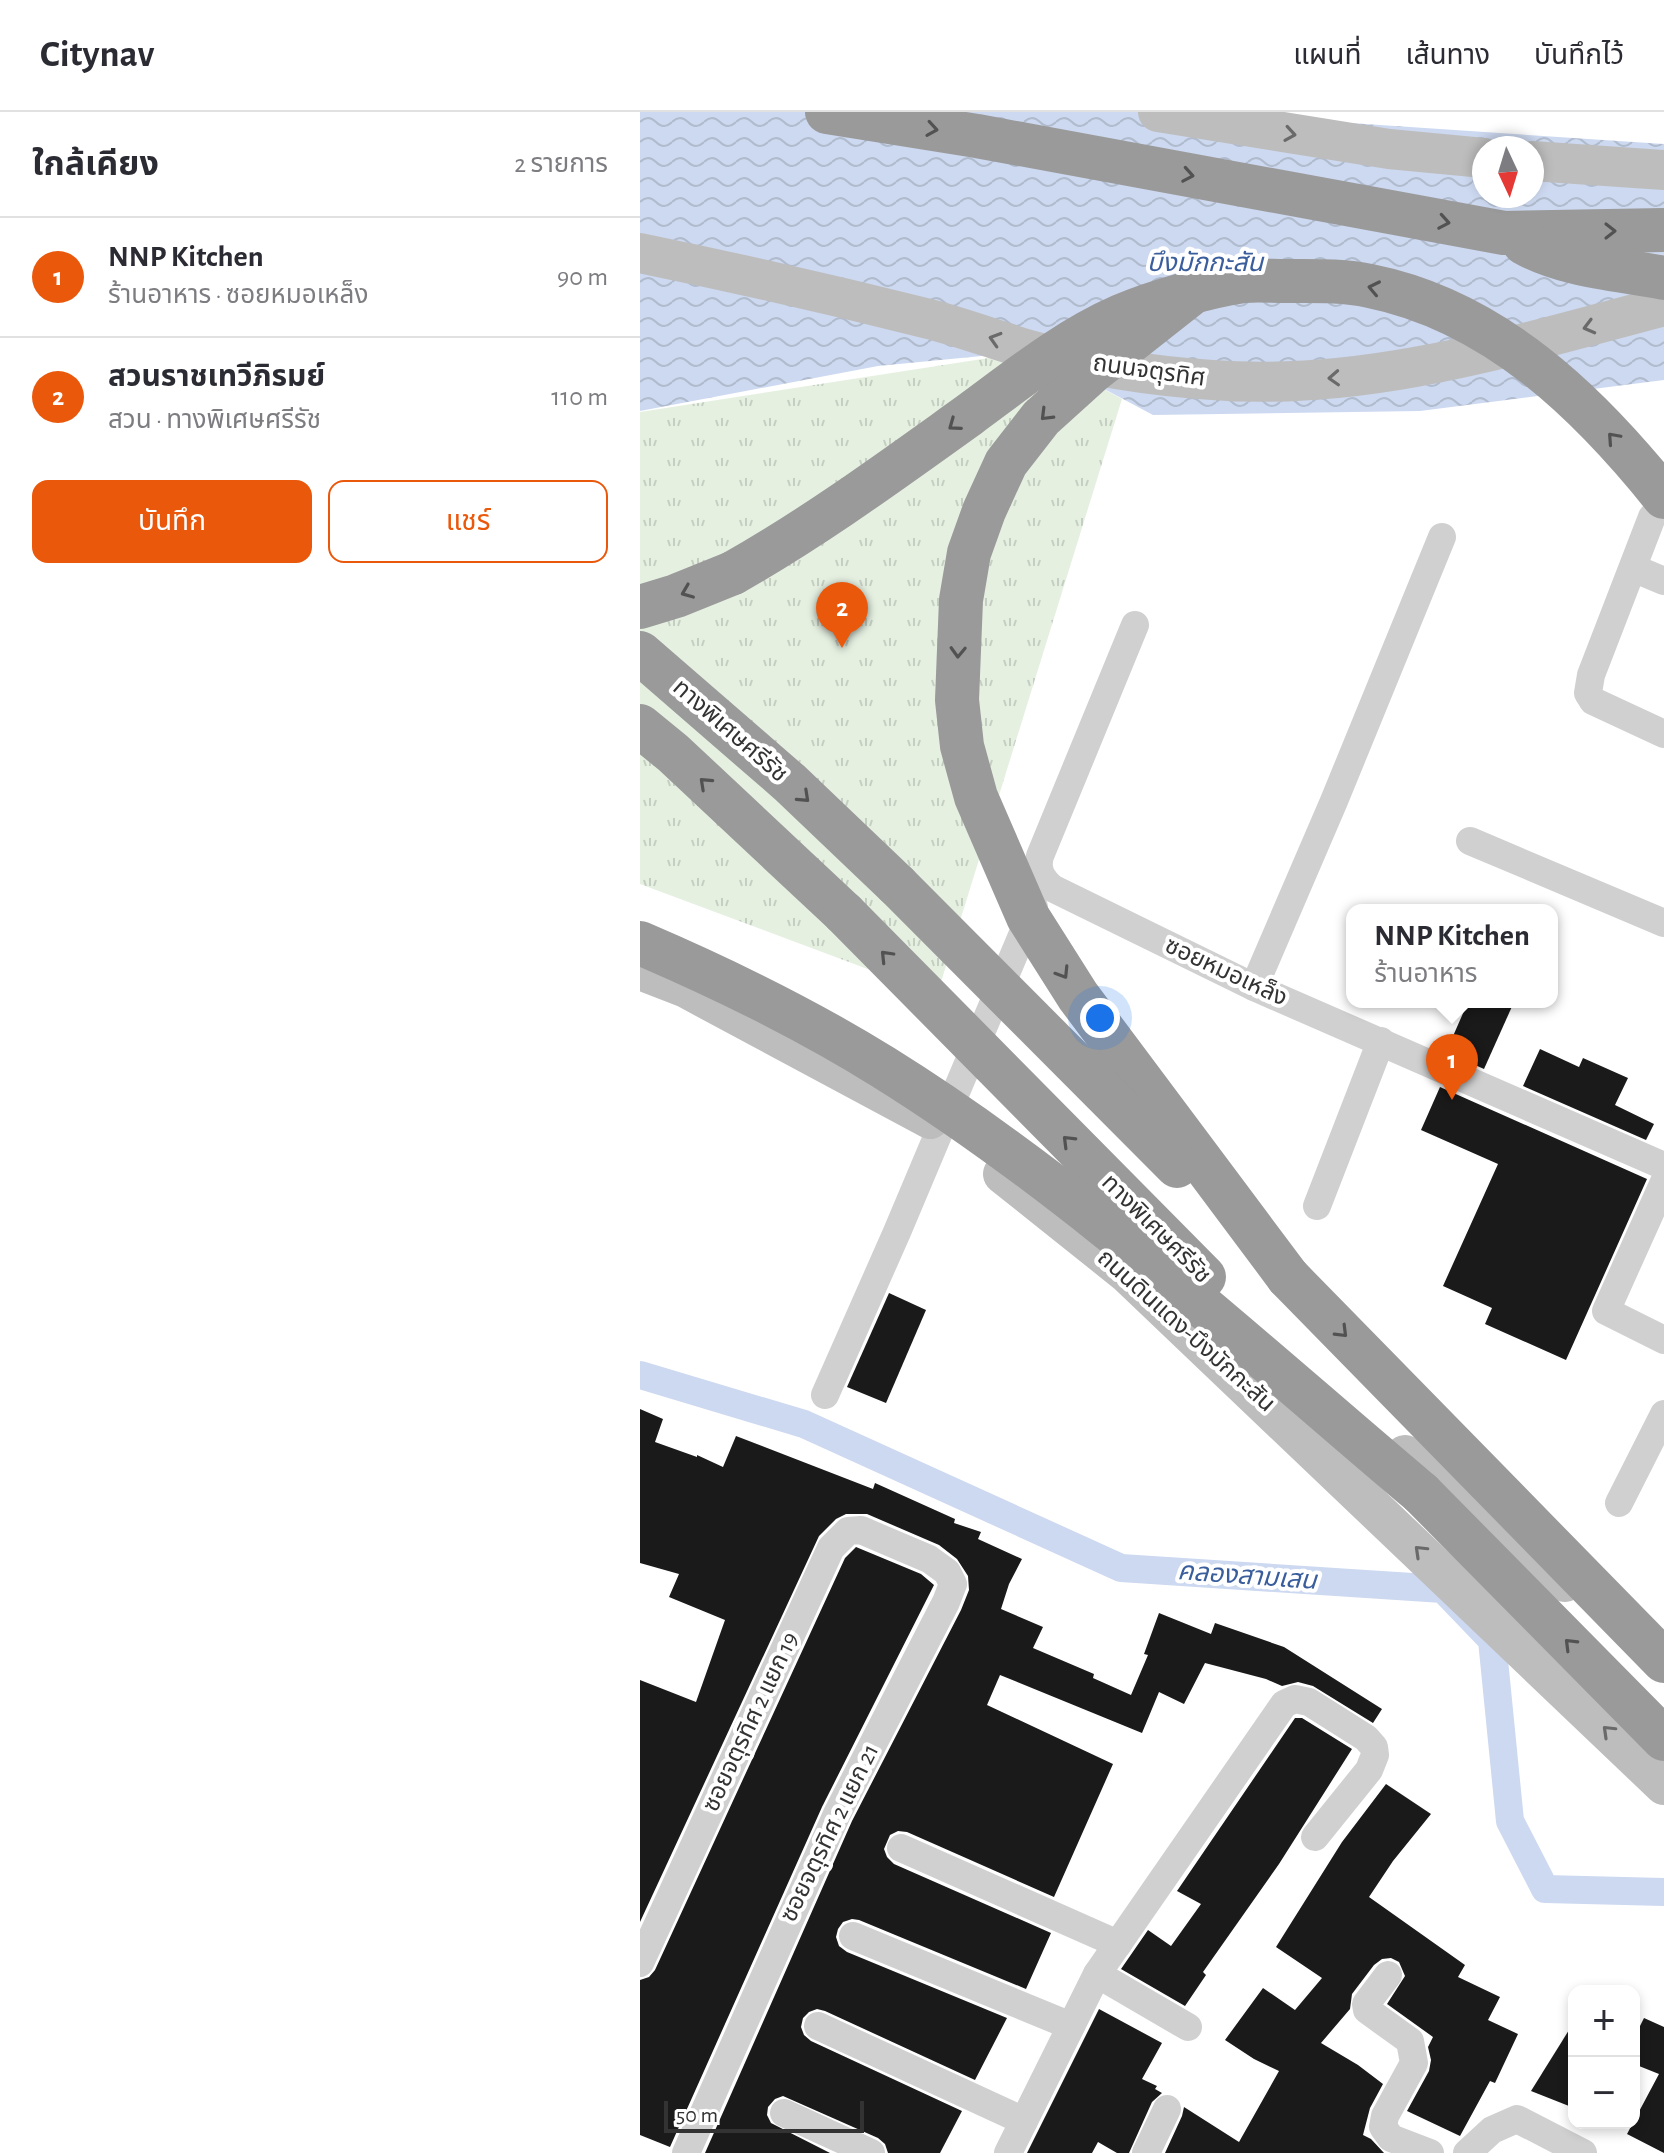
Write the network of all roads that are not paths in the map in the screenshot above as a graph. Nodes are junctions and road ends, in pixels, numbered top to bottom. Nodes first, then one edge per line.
1 (827, 112) edge
2 (1158, 112) edge
3 (1472, 157) edge
4 (1544, 162) edge
5 (1664, 170) edge
6 (640, 225) edge
7 (1664, 230) edge
8 (1504, 233) junction
9 (640, 253) edge
10 (760, 278) junction
11 (1664, 278) edge
12 (1192, 293) junction
13 (1664, 306) edge
14 (1658, 507) edge
15 (1442, 537) dead end
16 (1633, 568) junction
17 (1664, 581) edge
18 (640, 607) edge
19 (1135, 625) dead end
20 (640, 653) edge
21 (640, 726) edge
22 (1664, 734) edge
23 (1470, 841) dead end
24 (1045, 882) junction
25 (1664, 923) edge
26 (640, 931) edge
27 (640, 943) edge
28 (640, 970) edge
29 (1254, 987) junction
30 (1381, 1041) junction
31 (944, 1108) junction
32 (1664, 1166) edge
33 (1664, 1182) edge
34 (1317, 1206) dead end
35 (1288, 1277) junction
36 (1664, 1340) edge
37 (825, 1395) dead end
38 (1664, 1414) edge
39 (1421, 1493) junction
40 (1619, 1503) dead end
41 (895, 1545) joint
42 (1664, 1661) edge
43 (1664, 1683) edge
44 (1664, 1739) edge
45 (1664, 1785) edge
46 (1315, 1837) dead end
47 (901, 1848) dead end
48 (853, 1936) dead end
49 (1118, 1944) junction
50 (640, 1963) edge
51 (1097, 1974) junction
52 (1388, 1975) dead end
53 (818, 2026) dead end
54 (1071, 2026) junction
55 (1188, 2027) dead end
56 (1167, 2109) dead end
57 (784, 2113) dead end
58 (1024, 2121) junction
59 (686, 2153) edge
60 (871, 2153) edge
61 (1008, 2153) edge
62 (1146, 2153) edge
63 (1430, 2153) edge
64 (1467, 2153) edge
65 (1583, 2153) edge

1 -> 8 highway
2 -> 3 street
4 - 5 street
6 - 10 street
8 -> 7 highway
8 - 11 highway
9 - 10 street, ถนนจตุรทิศ
13 -> 10 street, ถนนจตุรทิศ, bridge
14 -> 12 highway, bridge
12 -> 18 highway, bridge
12 -> 35 highway, bridge
14 - 16 street
15 - 29 street
16 - 17 street
16 - 22 street
19 - 24 street
20 -> 35 highway, ทางพิเศษศรีรัช, bridge
39 -> 21 highway, ทางพิเศษศรีรัช, bridge
23 - 25 street
24 - 29 street, ซอยหมอเหล็ง
24 - 31 street
26 - 31 street, ถนนดินแดง-บึงมักกะสัน
27 - 39 highway, bridge
28 - 31 street, ถนนดินแดง-บึงมักกะสัน
29 - 30 street, ซอยหมอเหล็ง
30 - 32 street, ซอยหมอเหล็ง
30 - 34 street
31 - 37 street
31 - 43 street, ถนนดินแดง-บึงมักกะสัน
45 -> 31 street, ถนนดินแดง-บึงมักกะสัน
33 - 36 street
35 -> 42 highway, ทางพิเศษศรีรัช
38 - 40 street
44 -> 39 highway, ทางพิเศษศรีรัช
41 - 50 street, ซอยจตุรทิศ 2 แยก 19
41 - 59 street, ซอยจตุรทิศ 2 แยก 21
46 - 49 street
47 - 49 street
48 - 54 street
49 - 51 street
51 - 54 street
51 - 55 street
52 - 63 street
53 - 58 street
54 - 58 street
56 - 62 street
57 - 60 street
58 - 61 street
64 - 65 street

